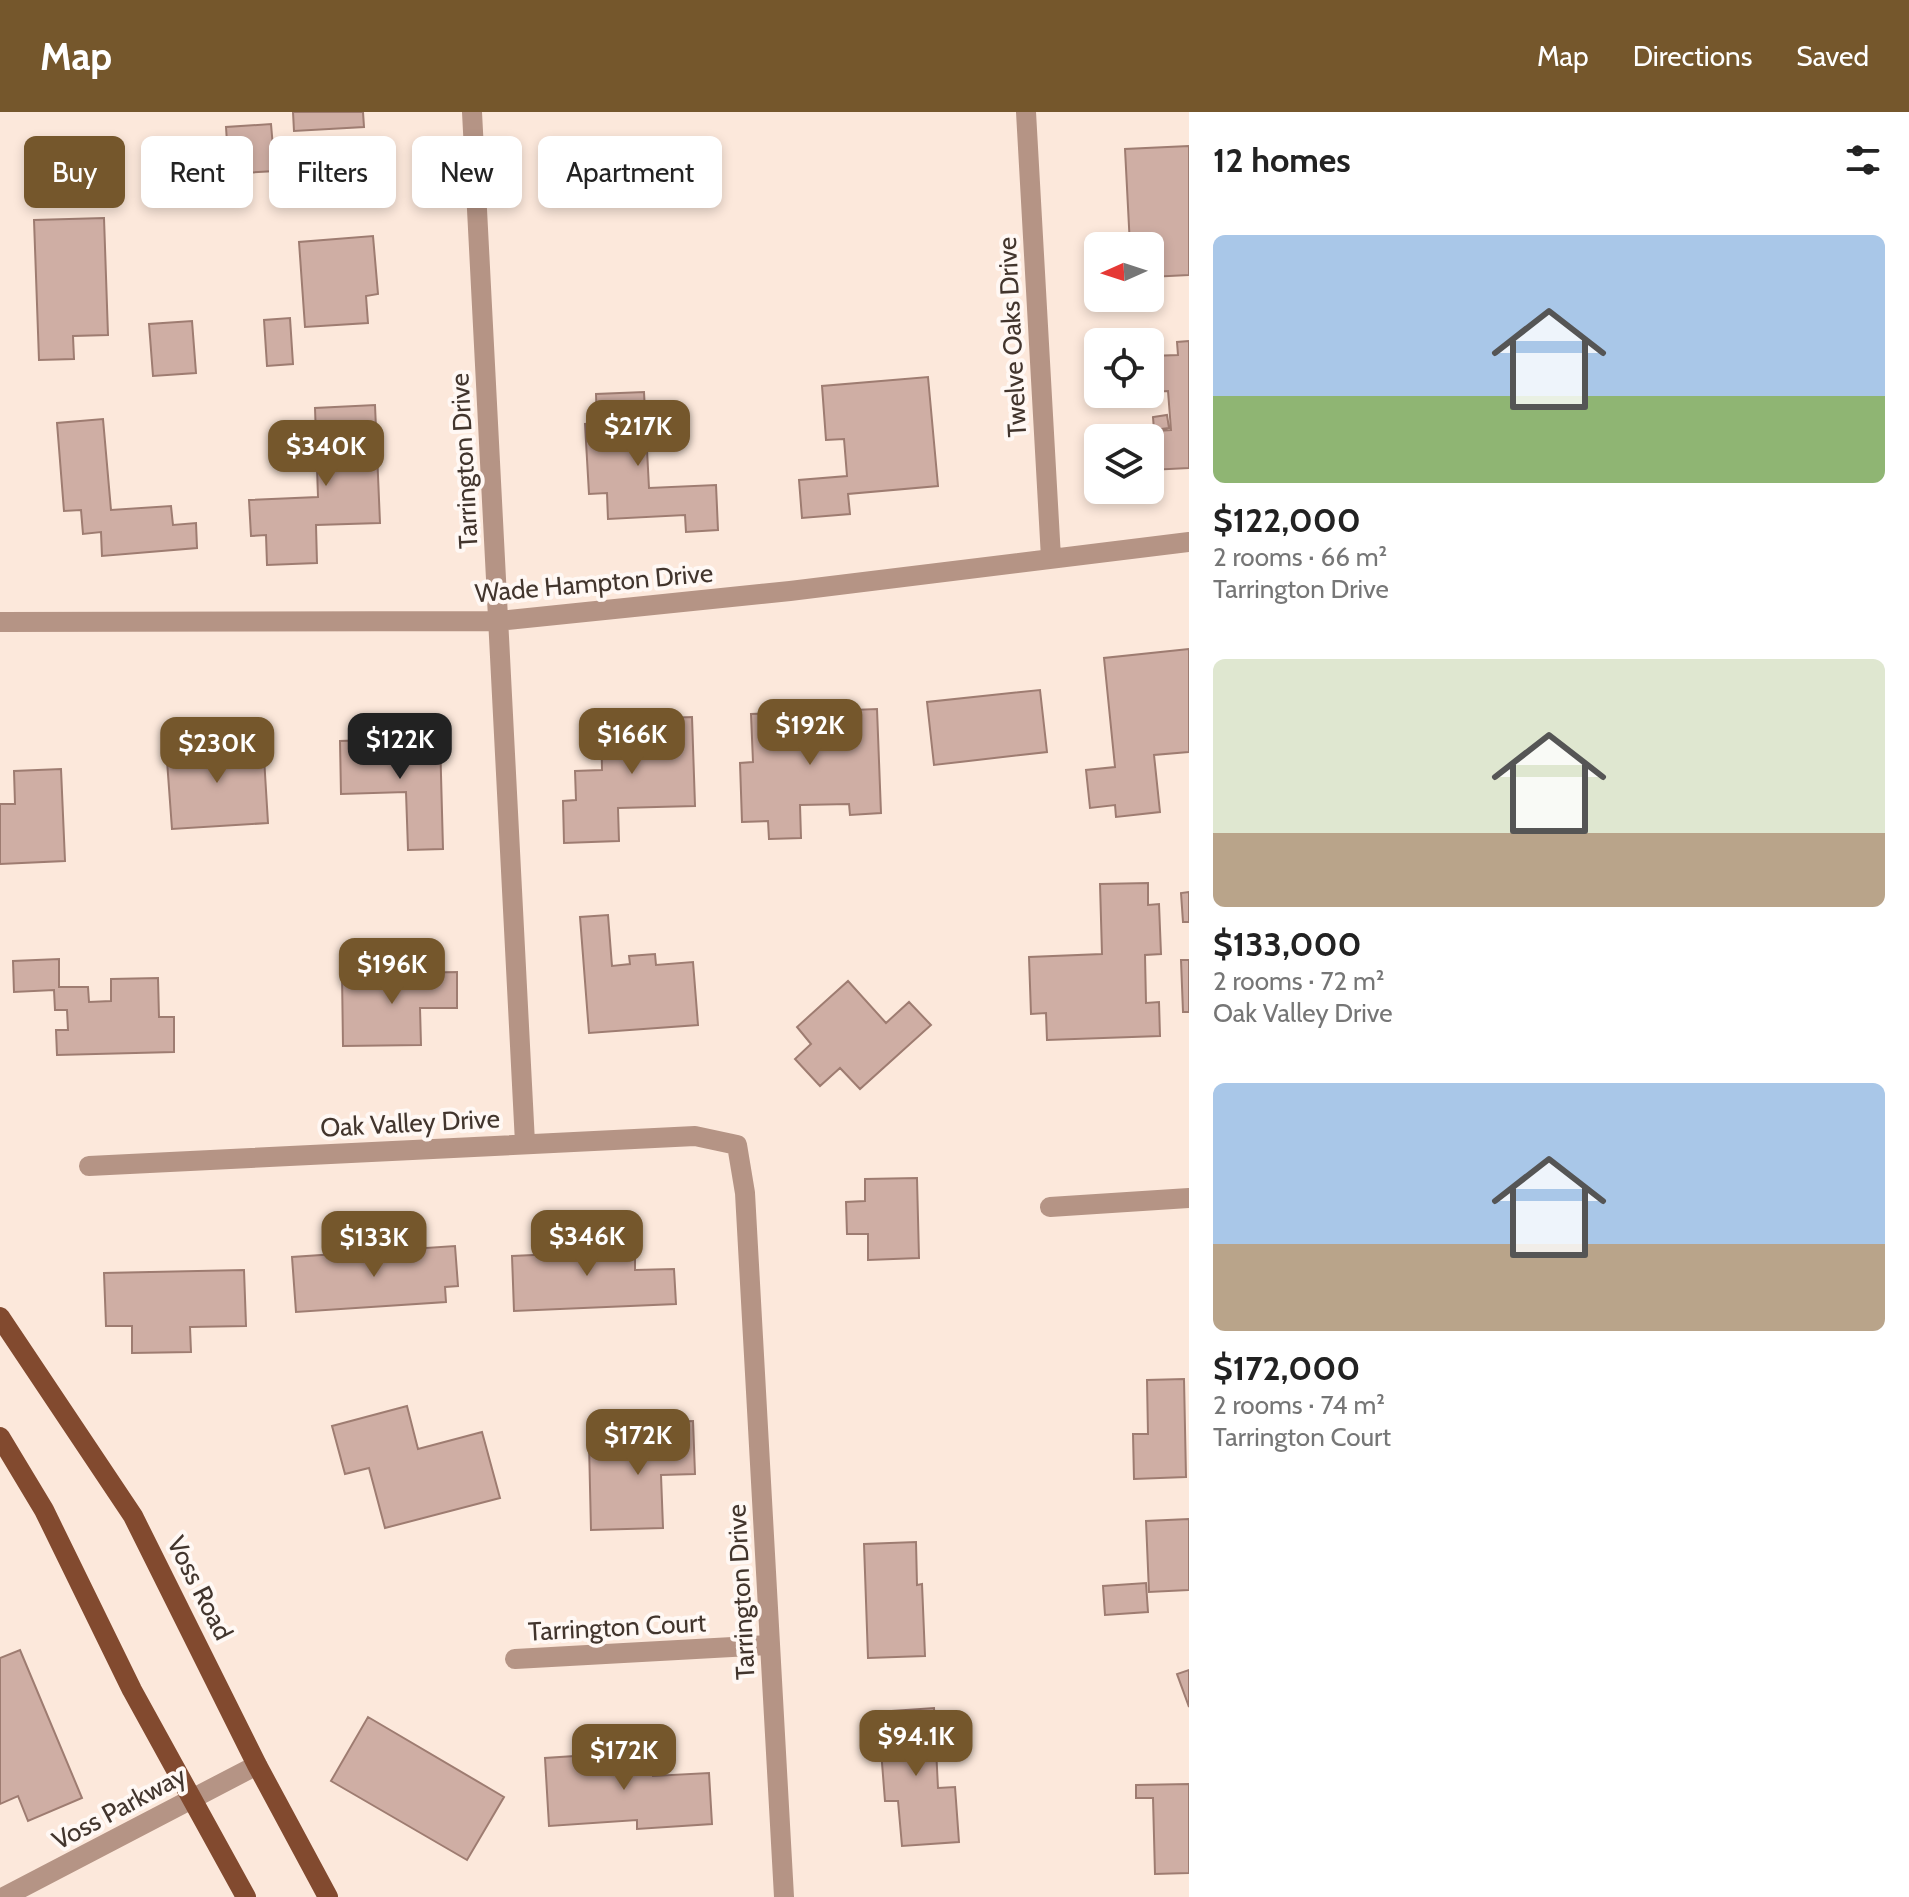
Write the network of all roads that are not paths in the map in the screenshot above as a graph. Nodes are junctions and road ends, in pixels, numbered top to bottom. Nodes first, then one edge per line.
1 (472, 112) edge
2 (1026, 112) edge
3 (1189, 542) edge
4 (1051, 558) junction
5 (498, 621) junction
6 (0, 622) edge
7 (733, 1142) joint
8 (525, 1143) junction
9 (89, 1166) dead end
10 (1189, 1198) edge
11 (1050, 1207) dead end
12 (0, 1317) edge
13 (0, 1437) edge
14 (770, 1645) junction
15 (515, 1659) dead end
16 (257, 1765) junction
17 (191, 1800) junction
18 (4, 1897) edge
19 (246, 1897) edge
20 (328, 1897) edge
21 (784, 1897) edge

1 - 5 street, Tarrington Drive
2 - 4 street, Twelve Oaks Drive
3 - 4 street, Wade Hampton Drive
4 - 5 street, Wade Hampton Drive
5 - 6 street, Wade Hampton Drive
5 - 8 street, Tarrington Drive
7 - 8 street, Oak Valley Drive
7 - 14 street, Tarrington Drive
8 - 9 street, Oak Valley Drive
10 - 11 street
12 - 16 main road, Voss Road
13 - 17 main road
14 - 15 street, Tarrington Court
14 - 21 street, Tarrington Drive
16 - 17 street, Voss Parkway
16 - 20 main road, Voss Road
17 - 18 street, Voss Parkway
17 - 19 main road

